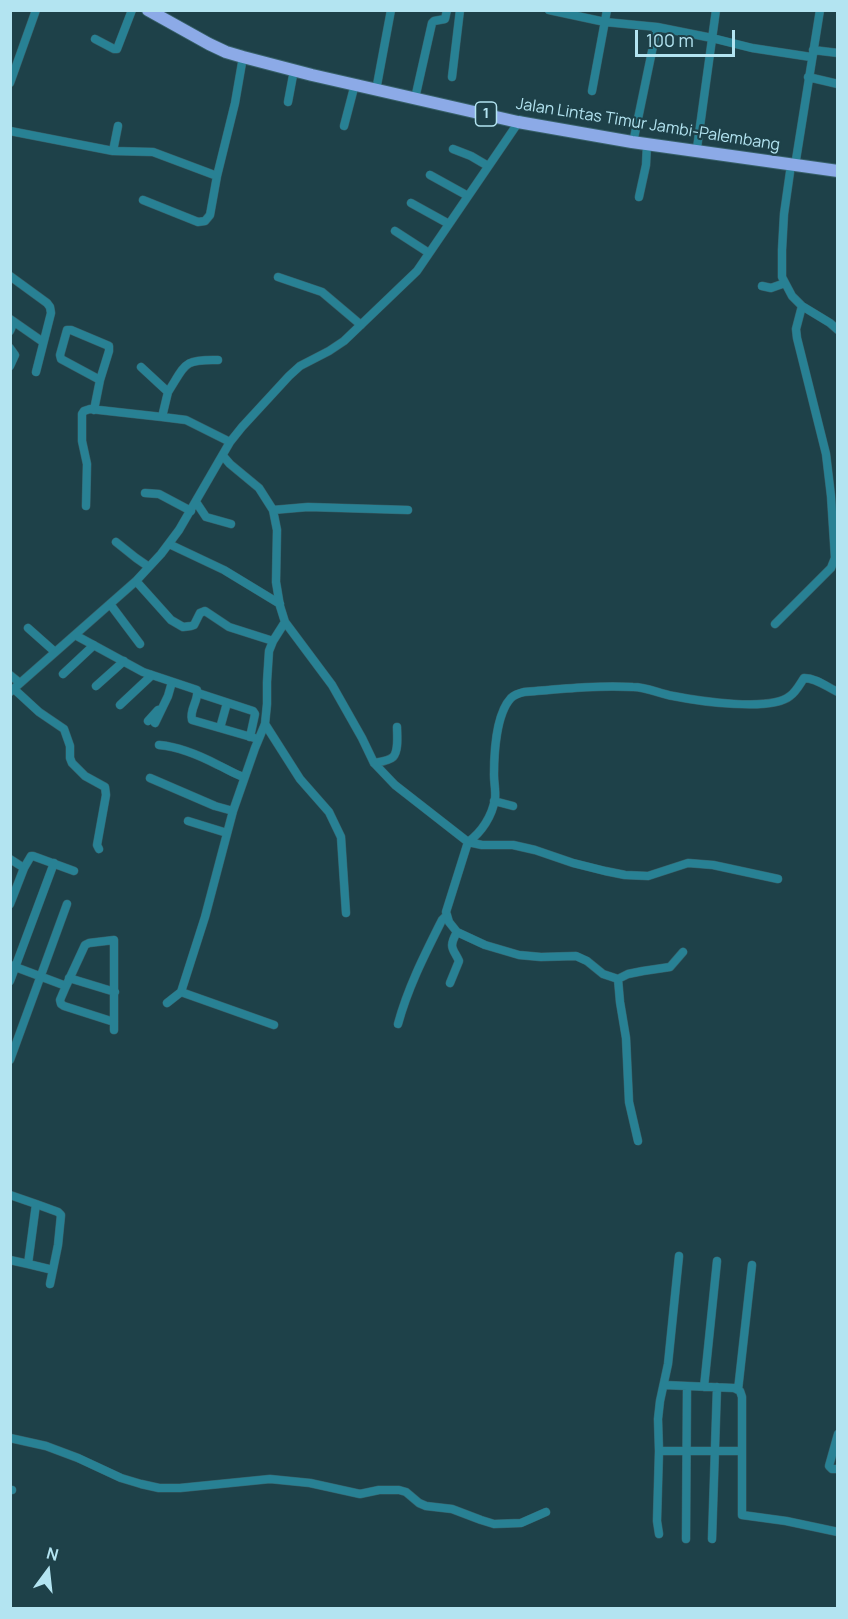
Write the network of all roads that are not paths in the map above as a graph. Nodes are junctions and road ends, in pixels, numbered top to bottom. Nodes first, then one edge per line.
1 (36, 10) edge
2 (132, 10) edge
3 (148, 10) edge
4 (154, 10) edge
5 (391, 10) edge
6 (447, 10) edge
7 (460, 10) edge
8 (549, 10) edge
9 (607, 10) edge
10 (716, 10) edge
11 (820, 10) edge
12 (583, 14) edge
13 (605, 22) junction
14 (657, 27) junction
15 (712, 38) junction
16 (95, 39) dead end
17 (812, 53) junction
18 (837, 53) edge
19 (243, 57) junction
20 (294, 70) junction
21 (452, 77) dead end
22 (808, 77) junction
23 (10, 83) edge
24 (355, 84) junction
25 (837, 84) edge
26 (377, 86) junction
27 (592, 91) dead end
28 (416, 94) junction
29 (288, 102) dead end
30 (519, 120) junction
31 (118, 126) dead end
32 (344, 126) dead end
33 (11, 133) edge
34 (634, 138) junction
35 (647, 144) junction
36 (697, 147) junction
37 (453, 149) dead end
38 (113, 151) junction
39 (794, 164) junction
40 (488, 166) junction
41 (837, 166) edge
42 (837, 171) edge
43 (430, 175) dead end
44 (217, 176) junction
45 (468, 196) junction
46 (639, 196) dead end
47 (142, 200) dead end
48 (411, 203) dead end
49 (449, 224) junction
50 (395, 231) dead end
51 (429, 253) junction
52 (10, 276) edge
53 (278, 277) dead end
54 (785, 283) junction
55 (762, 286) dead end
56 (800, 312) junction
57 (12, 320) edge
58 (362, 325) junction
59 (837, 330) edge
60 (10, 331) edge
61 (43, 342) junction
62 (10, 348) edge
63 (218, 360) dead end
64 (10, 366) edge
65 (141, 367) dead end
66 (36, 372) dead end
67 (100, 380) junction
68 (168, 392) junction
69 (94, 410) junction
70 (162, 417) junction
71 (230, 442) junction
72 (223, 456) junction
73 (145, 493) dead end
74 (196, 502) junction
75 (86, 506) dead end
76 (273, 510) junction
77 (408, 510) dead end
78 (191, 511) junction
79 (231, 524) dead end
80 (116, 542) dead end
81 (169, 544) junction
82 (149, 567) junction
83 (136, 581) junction
84 (110, 604) junction
85 (280, 604) junction
86 (285, 622) junction
87 (775, 624) dead end
88 (28, 628) dead end
89 (75, 634) junction
90 (273, 641) junction
91 (140, 644) dead end
92 (94, 645) junction
93 (55, 652) junction
94 (124, 661) junction
95 (63, 674) dead end
96 (10, 675) edge
97 (153, 675) junction
98 (172, 682) junction
99 (96, 686) dead end
100 (15, 688) edge
101 (837, 692) edge
102 (198, 693) junction
103 (227, 703) junction
104 (120, 705) dead end
105 (152, 722) dead end
106 (265, 724) junction
107 (397, 726) dead end
108 (220, 728) junction
109 (249, 736) junction
110 (258, 739) junction
111 (159, 745) dead end
112 (374, 763) junction
113 (244, 777) junction
114 (150, 778) dead end
115 (494, 801) junction
116 (513, 806) dead end
117 (233, 811) junction
118 (188, 821) dead end
119 (227, 833) junction
120 (468, 842) junction
121 (99, 849) dead end
122 (10, 859) edge
123 (54, 863) junction
124 (24, 868) junction
125 (74, 871) dead end
126 (778, 879) dead end
127 (12, 892) edge
128 (10, 904) edge
129 (67, 904) dead end
130 (346, 913) dead end
131 (447, 915) junction
132 (457, 932) junction
133 (683, 952) dead end
134 (13, 966) edge
135 (40, 976) junction
136 (618, 979) junction
137 (10, 981) edge
138 (67, 982) junction
139 (450, 983) dead end
140 (115, 992) junction
141 (182, 992) junction
142 (167, 1003) dead end
143 (398, 1024) dead end
144 (274, 1025) dead end
145 (10, 1060) edge
146 (638, 1141) dead end
147 (10, 1195) edge
148 (36, 1204) junction
149 (679, 1256) dead end
150 (10, 1260) edge
151 (717, 1261) dead end
152 (28, 1264) junction
153 (752, 1265) dead end
154 (53, 1270) junction
155 (50, 1284) dead end
156 (664, 1385) junction
157 (687, 1386) junction
158 (704, 1387) junction
159 (717, 1387) junction
160 (738, 1389) junction
161 (837, 1434) edge
162 (10, 1438) edge
163 (659, 1450) junction
164 (688, 1450) junction
165 (715, 1451) junction
166 (742, 1451) junction
167 (837, 1469) edge
168 (546, 1512) dead end
169 (837, 1532) edge
170 (659, 1534) dead end
171 (686, 1539) dead end
172 (712, 1539) dead end

1 - 23 street
2 - 16 street
3 - 19 highway, Jalan Lintas Timur Jambi-Palembang / 1
4 - 26 highway, Jalan Lintas Timur Jambi-Palembang / 1
5 - 26 street
6 - 28 street
7 - 21 street
8 - 12 street
9 - 13 street
10 - 15 street
11 - 17 street
12 - 13 street
13 - 14 street
13 - 27 street
14 - 15 street
14 - 34 street
15 - 17 street
15 - 36 street
17 - 18 street
17 - 22 street
19 - 20 highway, Jalan Lintas Timur Jambi-Palembang / 1
19 - 44 street
20 - 24 highway, Jalan Lintas Timur Jambi-Palembang / 1
20 - 29 street
22 - 25 street
22 - 39 street
24 - 30 highway, Jalan Lintas Timur Jambi-Palembang / 1
24 - 32 street
26 - 28 highway, Jalan Lintas Timur Jambi-Palembang / 1
28 - 30 highway, Jalan Lintas Timur Jambi-Palembang / 1
30 - 34 highway, Jalan Lintas Timur Jambi-Palembang / 1
30 - 35 highway, Jalan Lintas Timur Jambi-Palembang / 1
30 - 40 street
31 - 38 street
33 - 38 street
34 - 36 highway, Jalan Lintas Timur Jambi-Palembang / 1
35 - 39 highway, Jalan Lintas Timur Jambi-Palembang / 1
35 - 46 street
36 - 39 highway, Jalan Lintas Timur Jambi-Palembang / 1
37 - 40 street
38 - 44 street
39 - 41 highway, Jalan Lintas Timur Jambi-Palembang / 1
39 - 42 highway, Jalan Lintas Timur Jambi-Palembang / 1
39 - 54 street
40 - 45 street
43 - 45 street
44 - 47 street
45 - 49 street
48 - 49 street
49 - 51 street
50 - 51 street
51 - 58 street
52 - 61 street
53 - 58 street
54 - 55 street
54 - 56 street
56 - 59 street
56 - 87 street
57 - 60 street
57 - 61 street
58 - 71 street
61 - 66 street
62 - 64 street
63 - 68 street
65 - 68 street
67 - 67 street
67 - 69 street
68 - 70 street
69 - 70 street
69 - 75 street
70 - 71 street
71 - 72 street
72 - 74 street
72 - 76 street
73 - 78 street
74 - 78 street
74 - 79 street
76 - 77 street
76 - 85 street
78 - 81 street
80 - 82 street
81 - 82 street
81 - 85 street
82 - 83 street
83 - 84 street
83 - 90 street
84 - 89 street
84 - 91 street
85 - 86 street
86 - 90 street
86 - 112 street
88 - 93 street
89 - 92 street
89 - 93 street
90 - 106 street
92 - 94 street
92 - 95 street
93 - 100 street
94 - 97 street
94 - 99 street
96 - 100 street
97 - 98 street
97 - 104 street
98 - 102 street
98 - 105 street
100 - 121 street
101 - 115 street
102 - 103 street
102 - 108 street
103 - 108 street
103 - 109 street
106 - 110 street
106 - 130 street
107 - 112 street
108 - 109 street
109 - 110 street
110 - 113 street
111 - 113 street
112 - 120 street
113 - 117 street
114 - 117 street
115 - 116 street
115 - 120 street
117 - 119 street
118 - 119 street
119 - 141 street
120 - 126 street
120 - 131 street
122 - 124 street
123 - 124 street
123 - 125 street
123 - 134 street
124 - 127 street
127 - 128 street
129 - 135 street
131 - 132 street
131 - 143 street
132 - 136 street
132 - 139 street
133 - 136 street
134 - 135 street
134 - 137 street
135 - 138 street
135 - 145 street
136 - 146 street
138 - 140 street
138 - 140 street
138 - 140 street
141 - 142 street
141 - 144 street
147 - 148 street
148 - 152 street
148 - 154 street
149 - 156 street
150 - 152 street
151 - 158 street
152 - 154 street
153 - 160 street
154 - 155 street
156 - 157 street
156 - 163 street
157 - 158 street
157 - 164 street
158 - 159 street
159 - 160 street
159 - 165 street
160 - 166 street
161 - 167 street
162 - 168 street
163 - 164 street
163 - 170 street
164 - 165 street
164 - 171 street
165 - 166 street
165 - 172 street
166 - 169 street

